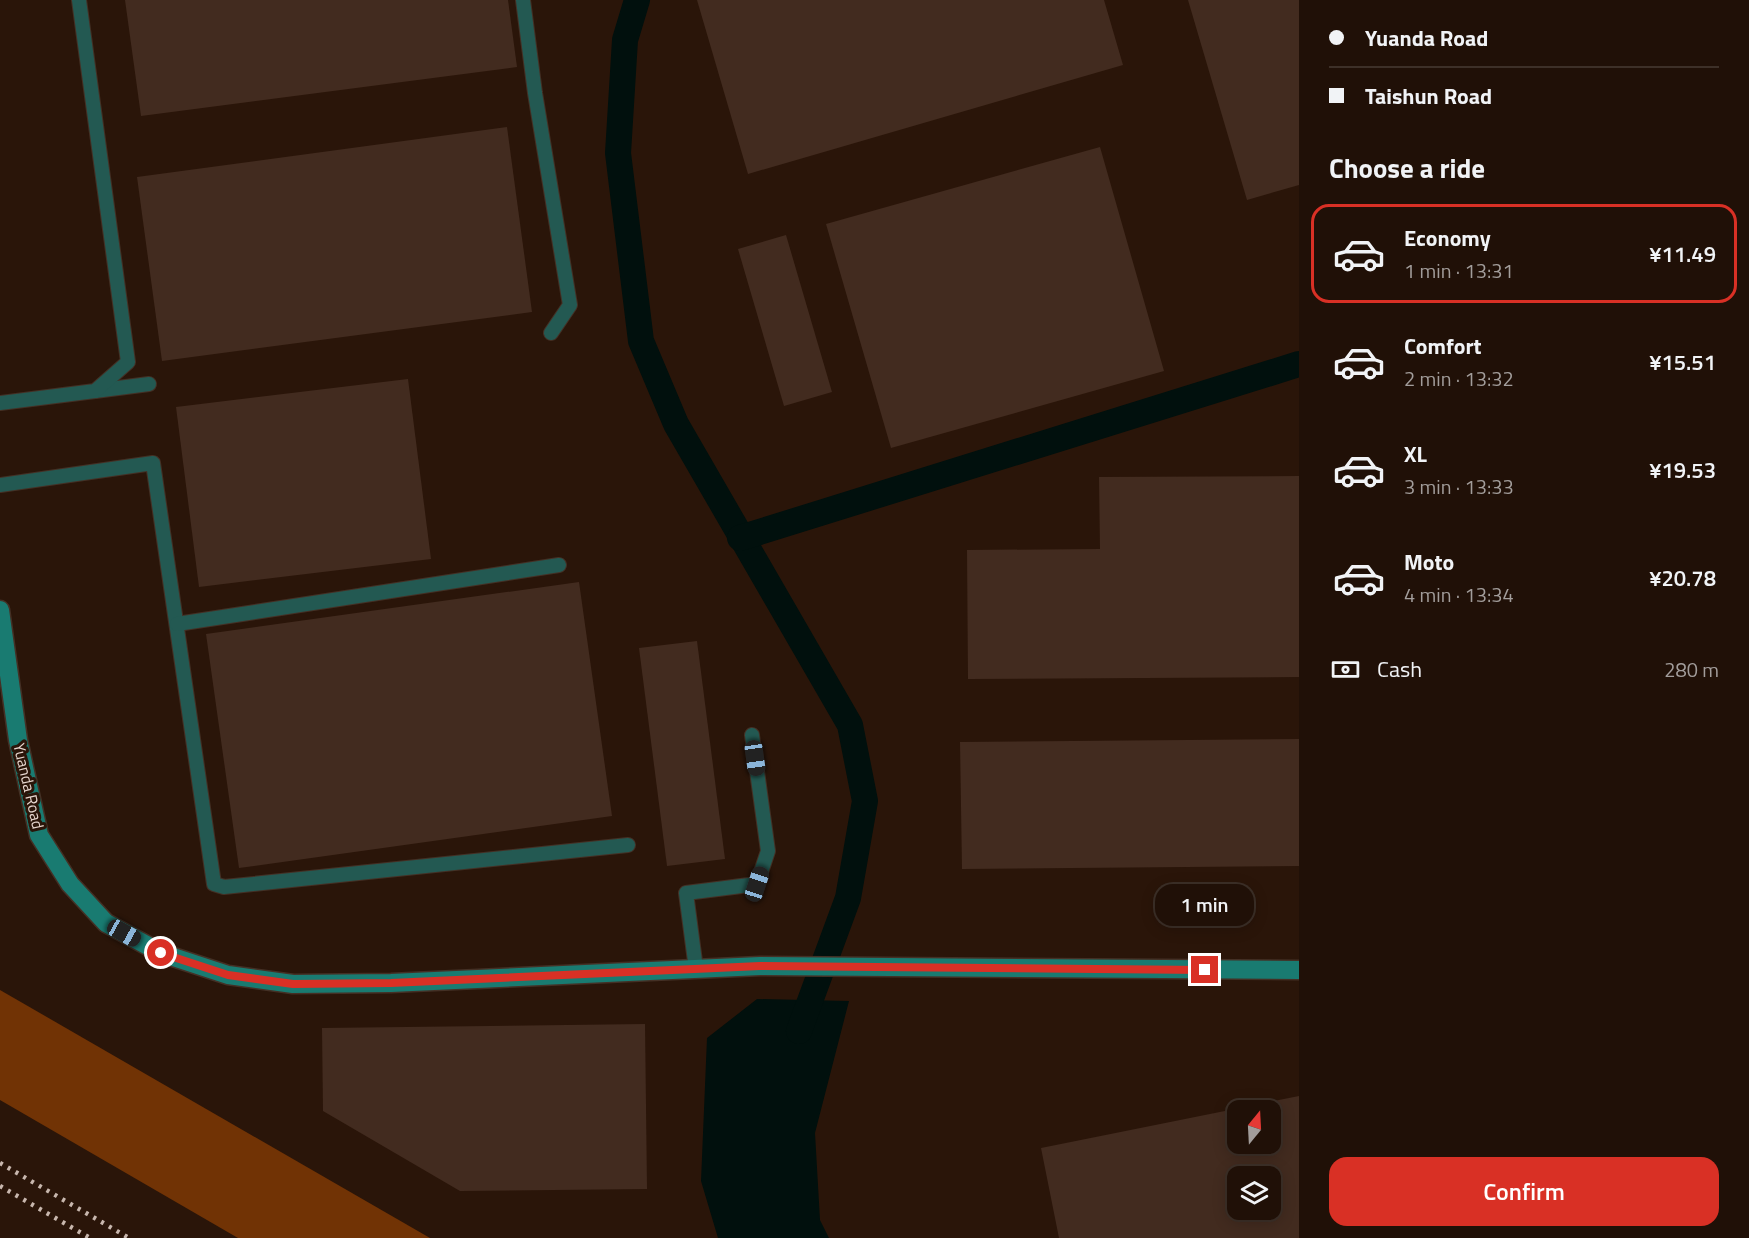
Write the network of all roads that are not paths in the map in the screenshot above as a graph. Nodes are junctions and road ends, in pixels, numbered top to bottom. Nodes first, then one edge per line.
1 (79, 0) edge
2 (523, 0) edge
3 (551, 333) dead end
4 (149, 384) dead end
5 (95, 391) junction
6 (0, 403) edge
7 (0, 485) edge
8 (559, 565) dead end
9 (1, 620) edge
10 (177, 624) junction
11 (752, 735) dead end
12 (628, 845) dead end
13 (696, 969) junction
14 (1299, 970) edge

1 - 5 lane
2 - 3 lane
4 - 5 lane
5 - 6 lane
7 - 10 lane
8 - 10 lane
9 - 13 street, Yuanda Road
10 - 12 lane
11 - 13 lane
13 - 14 street, Yuanda Road

